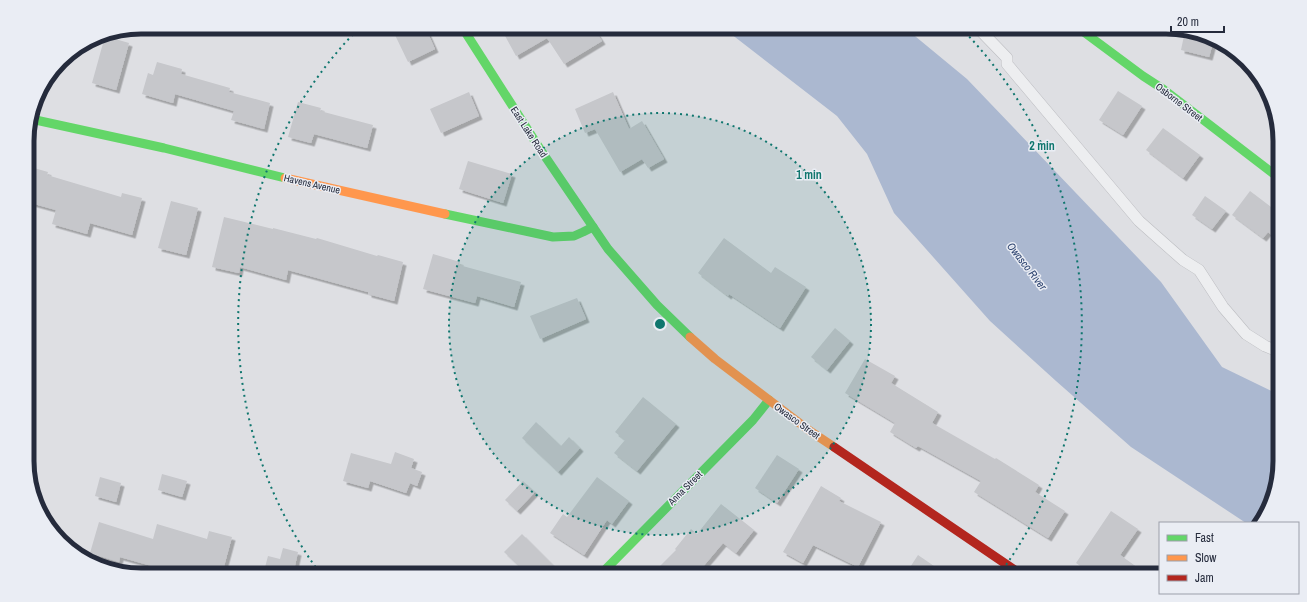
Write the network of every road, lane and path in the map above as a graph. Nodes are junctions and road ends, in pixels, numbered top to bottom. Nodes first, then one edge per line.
1 (466, 34) edge
2 (984, 34) edge
3 (1086, 34) edge
4 (36, 120) edge
5 (1273, 173) edge
6 (593, 227) junction
7 (599, 236) joint
8 (1273, 349) edge
9 (769, 400) junction
10 (607, 568) edge
11 (1012, 568) edge

1 - 6 street, East Lake Road
2 - 8 lane
3 - 5 street, Osborne Street
4 - 6 street, Havens Avenue
6 - 7 street, East Lake Road
7 - 9 street, Owasco Street
9 - 10 street, Anna Street
9 - 11 street, Owasco Street

